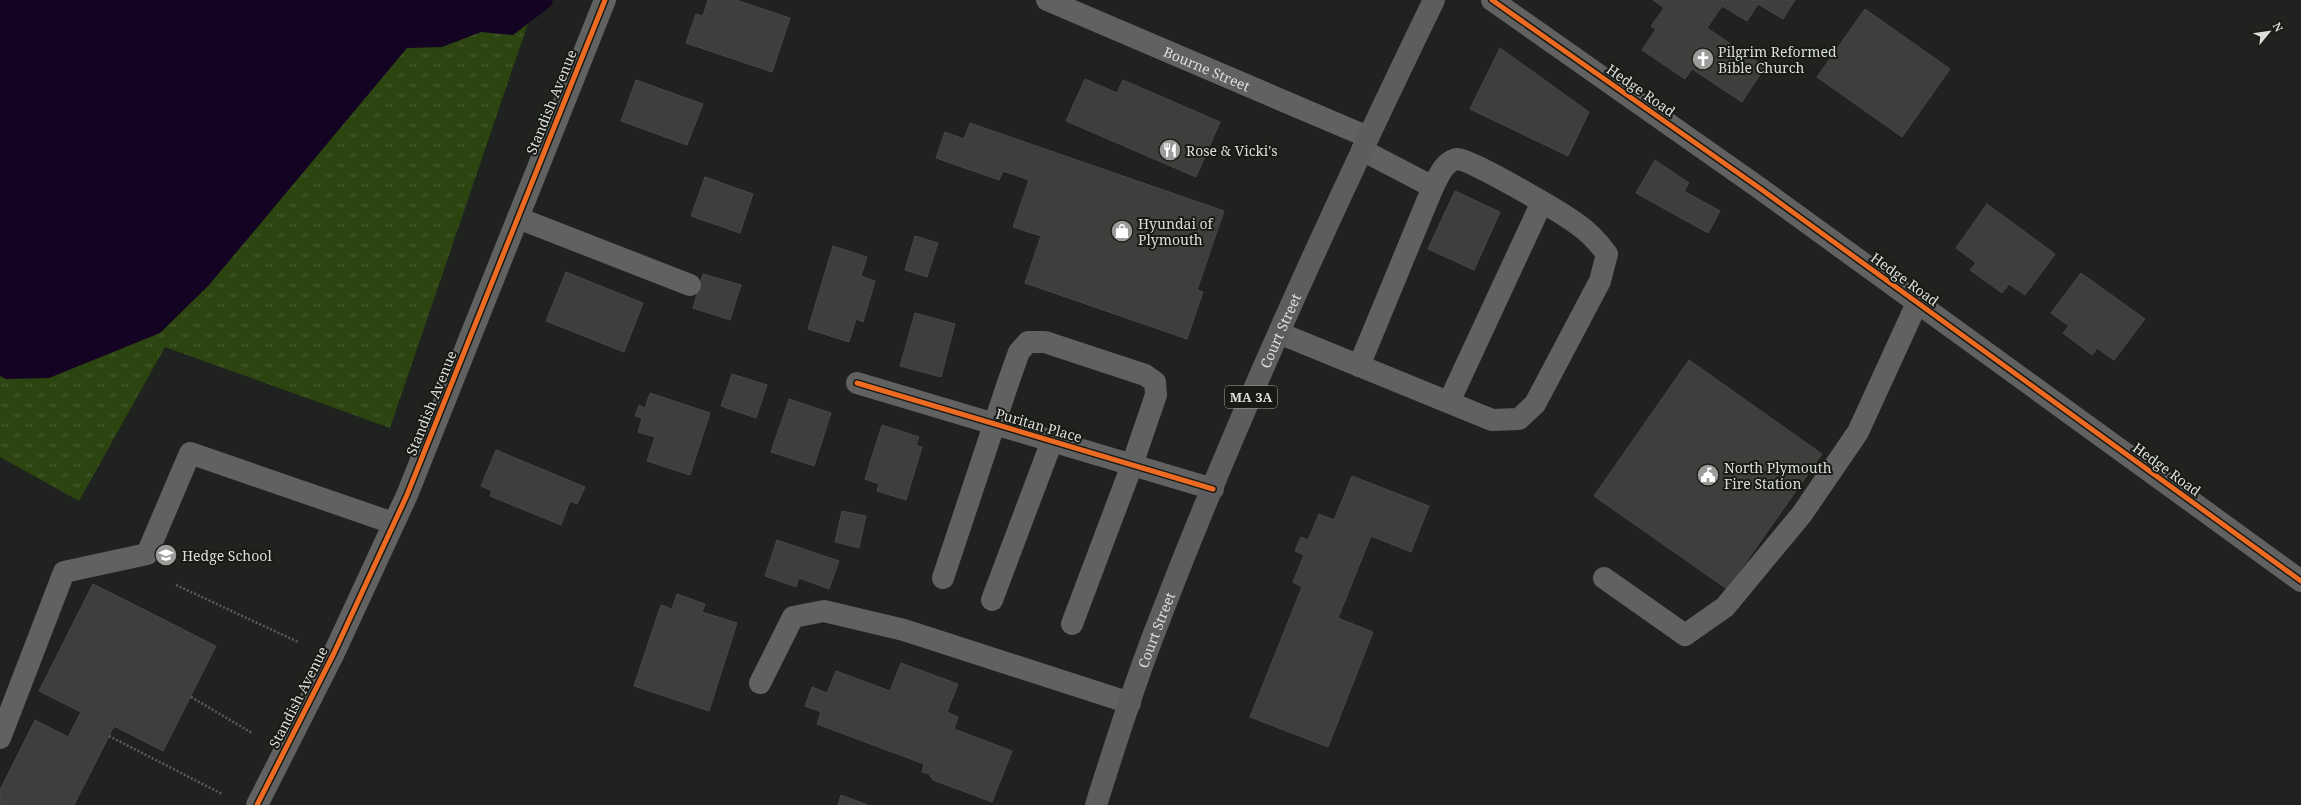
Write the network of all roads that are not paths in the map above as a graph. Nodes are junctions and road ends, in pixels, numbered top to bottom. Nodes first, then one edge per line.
1 (605, 0) edge
2 (1047, 0) edge
3 (1434, 0) edge
4 (1492, 0) edge
5 (1365, 143) junction
6 (1433, 187) junction
7 (1542, 202) junction
8 (518, 218) junction
9 (690, 285) dead end
10 (1917, 303) junction
11 (1279, 333) junction
12 (1359, 366) junction
13 (857, 383) dead end
14 (1449, 402) junction
15 (995, 424) junction
16 (1052, 441) junction
17 (1132, 465) junction
18 (1213, 489) junction
19 (394, 524) junction
20 (943, 578) dead end
21 (1604, 578) dead end
22 (2301, 581) edge
23 (992, 600) dead end
24 (1072, 624) dead end
25 (760, 683) dead end
26 (1130, 703) junction
27 (0, 738) edge
28 (257, 805) edge
29 (1096, 805) edge

1 - 8 street, Standish Avenue
2 - 5 street, Bourne Street
3 - 5 main road, Court Street / MA 3A
4 - 10 street, Hedge Road
5 - 6 street, Bourne Street
5 - 11 main road, Court Street / MA 3A
6 - 7 street
6 - 12 street
7 - 14 street
7 - 14 street
8 - 9 street
8 - 19 street, Standish Avenue
10 - 21 street
10 - 22 street, Hedge Road
11 - 12 street
11 - 18 main road, Court Street / MA 3A
12 - 14 street
13 - 15 street, Puritan Place
15 - 16 street, Puritan Place
15 - 17 street
15 - 20 street
16 - 17 street, Puritan Place
16 - 23 street
17 - 18 street, Puritan Place
17 - 24 street
18 - 26 main road, Court Street / MA 3A
19 - 27 street
19 - 28 street, Standish Avenue
25 - 26 street
26 - 29 main road, Court Street / MA 3A

